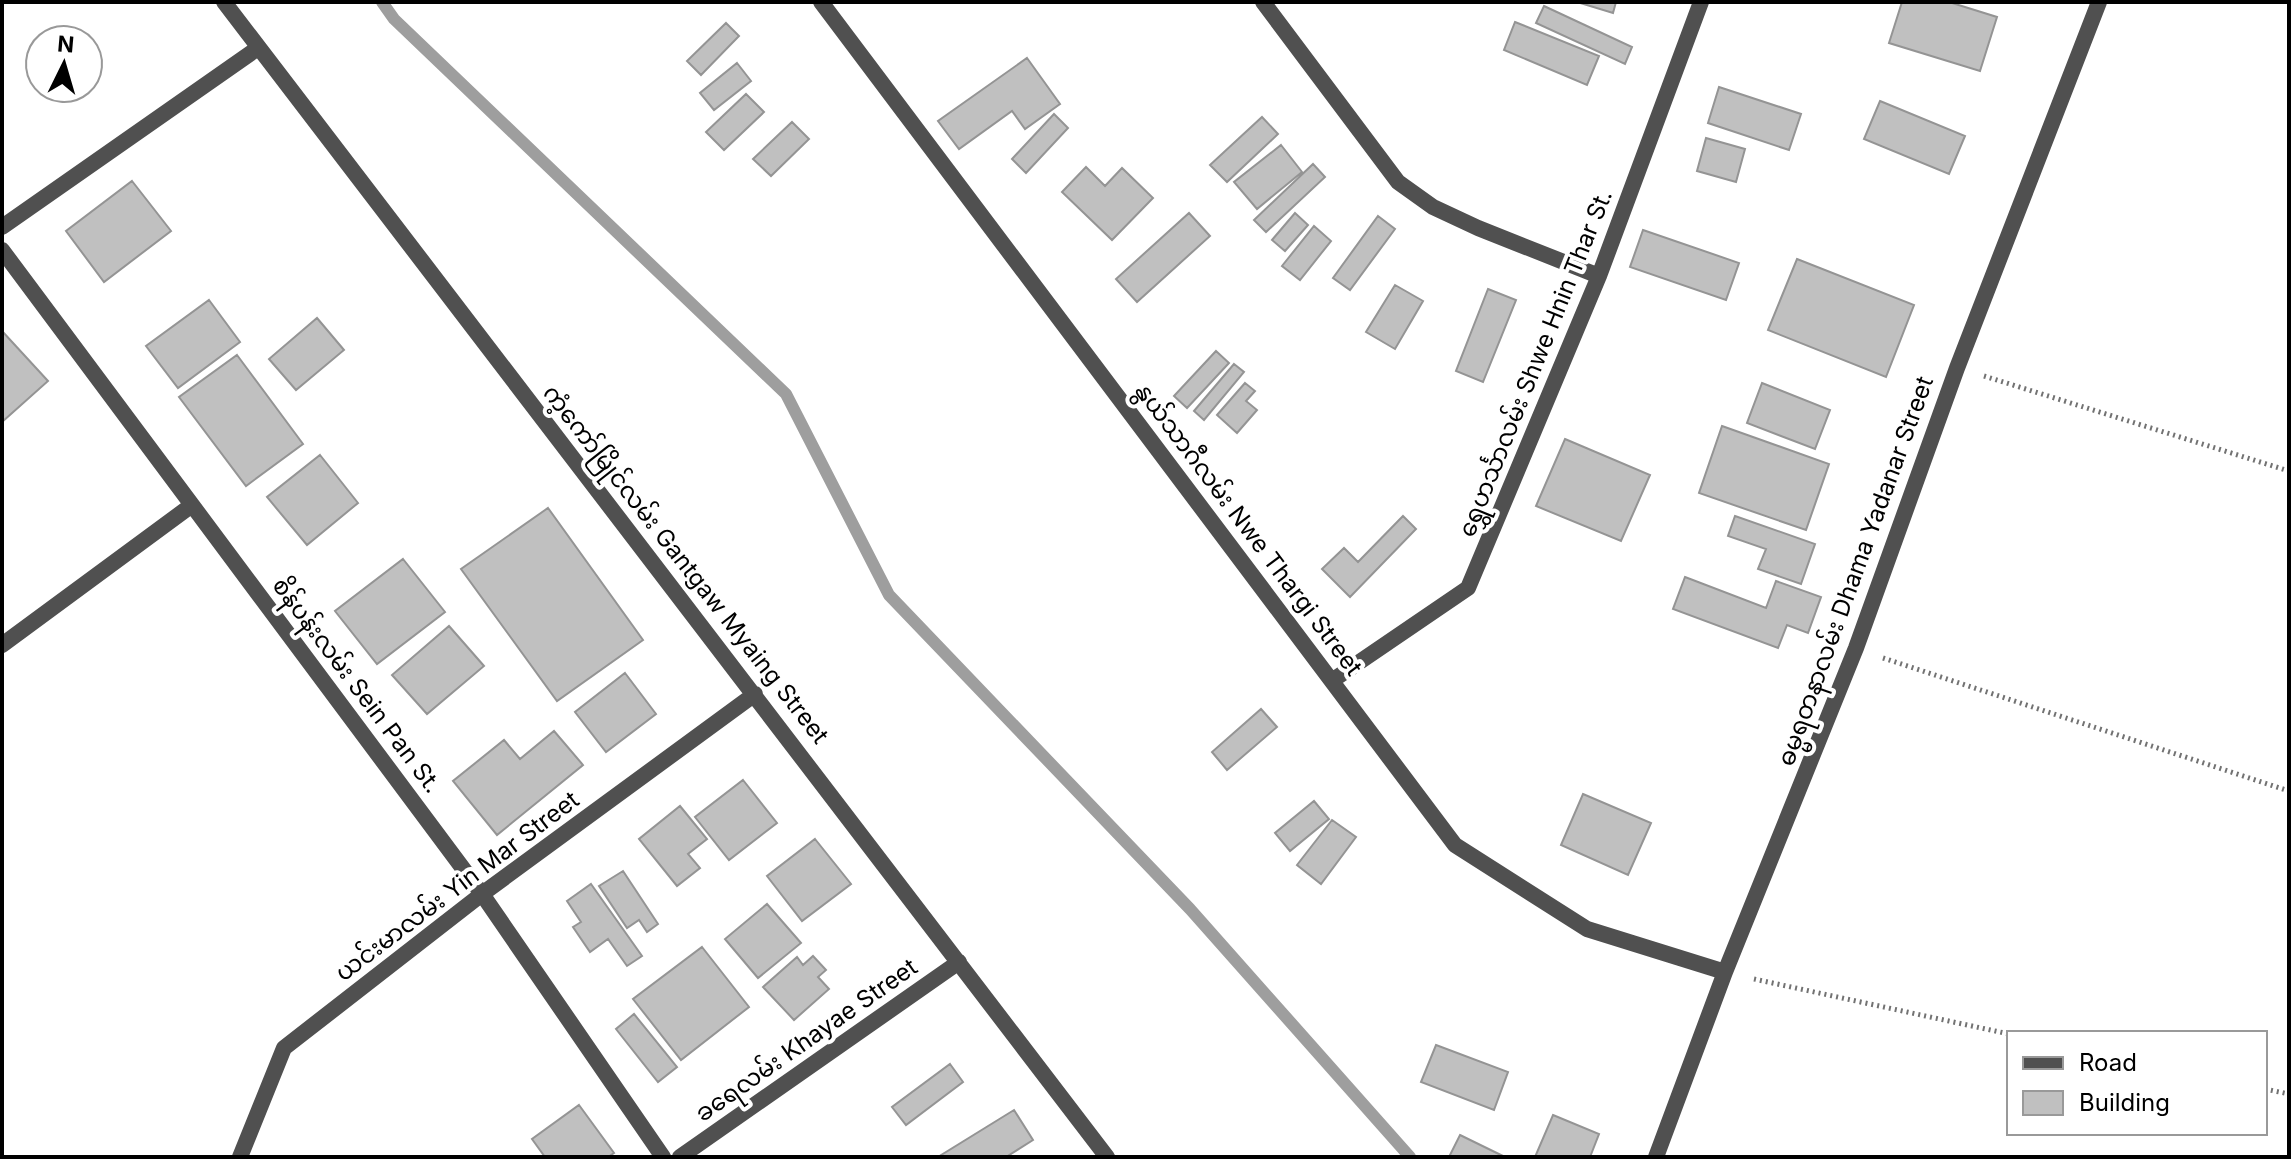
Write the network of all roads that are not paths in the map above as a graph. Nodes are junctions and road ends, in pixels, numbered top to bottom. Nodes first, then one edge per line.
1 (224, 2) edge
2 (821, 2) edge
3 (1263, 2) edge
4 (1701, 2) edge
5 (2099, 2) edge
6 (258, 48) junction
7 (2, 227) edge
8 (2, 250) edge
9 (1599, 276) junction
10 (192, 505) junction
11 (2, 645) edge
12 (1333, 680) junction
13 (755, 694) junction
14 (482, 894) junction
15 (959, 962) junction
16 (1725, 972) junction
17 (240, 1157) edge
18 (663, 1157) edge
19 (680, 1157) edge
20 (1107, 1157) edge
21 (1656, 1157) edge

1 - 6 street, ကံ့ကော်မြိုင်လမ်း Gantgaw Myaing Street
2 - 12 street, နွယ်သာဂီလမ်း Nwe Thargi Street
3 - 9 street
4 - 9 street, ရွှေဟင်္သာလမ်း Shwe Hnin Thar St.
5 - 16 street, ဓမ္မရတနာလမ်း Dhama Yadanar Street
6 - 7 street
6 - 13 street, ကံ့ကော်မြိုင်လမ်း Gantgaw Myaing Street
8 - 10 street, စိန်ပန်းလမ်း Sein Pan St.
9 - 12 street, ရွှေဟင်္သာလမ်း Shwe Hnin Thar St.
10 - 11 street
10 - 14 street, စိန်ပန်းလမ်း Sein Pan St.
12 - 16 street, နွယ်သာဂီလမ်း Nwe Thargi Street
13 - 14 street, ယင်းမာလမ်း Yin Mar Street
13 - 15 street, ကံ့ကော်မြိုင်လမ်း Gantgaw Myaing Street
14 - 17 street, ယင်းမာလမ်း Yin Mar Street
14 - 18 street, စိန်ပန်းလမ်း Sein Pan St.
15 - 19 street, ခရေလမ်း Khayae Street
15 - 20 street, ကံ့ကော်မြိုင်လမ်း Gantgaw Myaing Street
16 - 21 street, ဓမ္မရတနာလမ်း Dhama Yadanar Street

